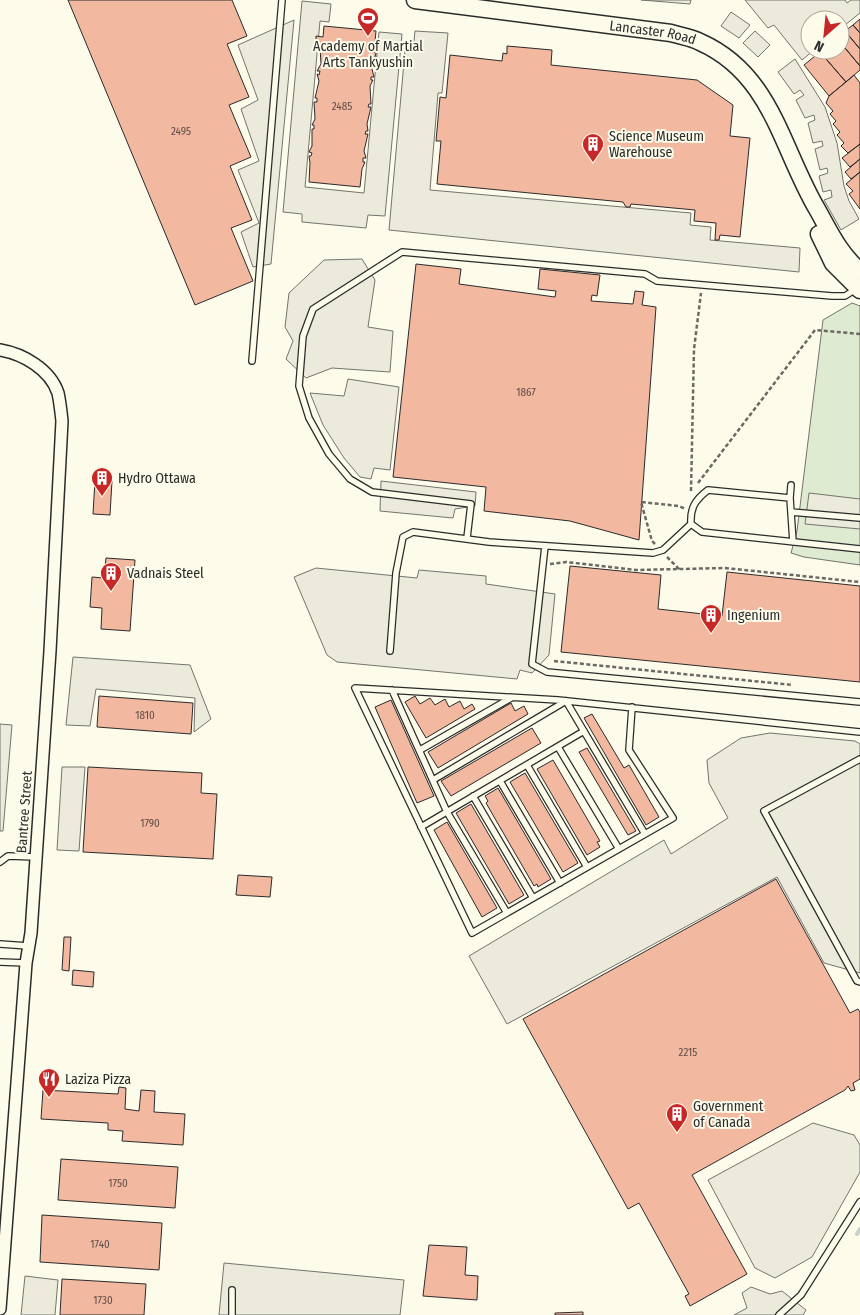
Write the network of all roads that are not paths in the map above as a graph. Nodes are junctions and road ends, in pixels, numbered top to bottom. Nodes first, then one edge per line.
1 (282, 0) edge
2 (415, 0) edge
3 (807, 194) junction
4 (860, 271) edge
5 (859, 288) edge
6 (0, 350) edge
7 (252, 361) dead end
8 (791, 485) dead end
9 (790, 498) junction
10 (791, 512) junction
11 (860, 518) edge
12 (691, 524) junction
13 (467, 538) junction
14 (793, 542) junction
15 (545, 546) junction
16 (860, 549) edge
17 (390, 651) dead end
18 (392, 690) junction
19 (512, 697) junction
20 (566, 701) junction
21 (860, 702) edge
22 (632, 707) junction
23 (584, 731) junction
24 (860, 732) edge
25 (558, 747) junction
26 (420, 750) junction
27 (860, 759) edge
28 (527, 765) junction
29 (433, 780) junction
30 (500, 781) junction
31 (473, 796) junction
32 (447, 812) junction
33 (422, 827) junction
34 (645, 834) junction
35 (619, 849) junction
36 (0, 855) edge
37 (8, 856) junction
38 (36, 857) junction
39 (0, 862) edge
40 (587, 867) junction
41 (560, 883) junction
42 (534, 898) junction
43 (507, 913) junction
44 (0, 944) edge
45 (28, 946) junction
46 (0, 962) edge
47 (26, 963) junction
48 (860, 982) edge
49 (860, 1202) edge
50 (232, 1290) dead end
51 (0, 1308) edge
52 (232, 1315) edge
53 (779, 1315) edge

1 - 7 lane
2 - 3 street, Lancaster Road
3 - 4 street, Lancaster Road
3 - 5 street, Lancaster Road
5 - 13 lane
6 - 38 street, Bantree Street
8 - 9 lane
9 - 10 lane
9 - 12 lane
10 - 11 lane
10 - 14 lane
12 - 14 lane
12 - 15 lane
13 - 15 lane
13 - 17 lane
14 - 16 lane
15 - 21 lane
18 - 19 lane
18 - 26 lane
18 - 33 lane
19 - 20 lane
19 - 26 lane
20 - 22 lane
20 - 23 lane
20 - 29 lane
22 - 24 lane
22 - 34 lane
23 - 25 lane
23 - 34 lane
25 - 28 lane
25 - 35 lane
26 - 29 lane
27 - 48 lane
28 - 30 lane
28 - 40 lane
29 - 32 lane
30 - 31 lane
30 - 41 lane
31 - 32 lane
31 - 42 lane
32 - 33 lane
32 - 43 lane
33 - 43 lane
34 - 35 lane
35 - 40 lane
36 - 37 lane
37 - 38 lane
37 - 39 lane
38 - 45 street, Bantree Street
40 - 41 lane
41 - 42 lane
42 - 43 lane
44 - 45 lane
45 - 47 street, Bantree Street
46 - 47 lane
47 - 51 street, Bantree Street
49 - 53 lane
50 - 52 lane

